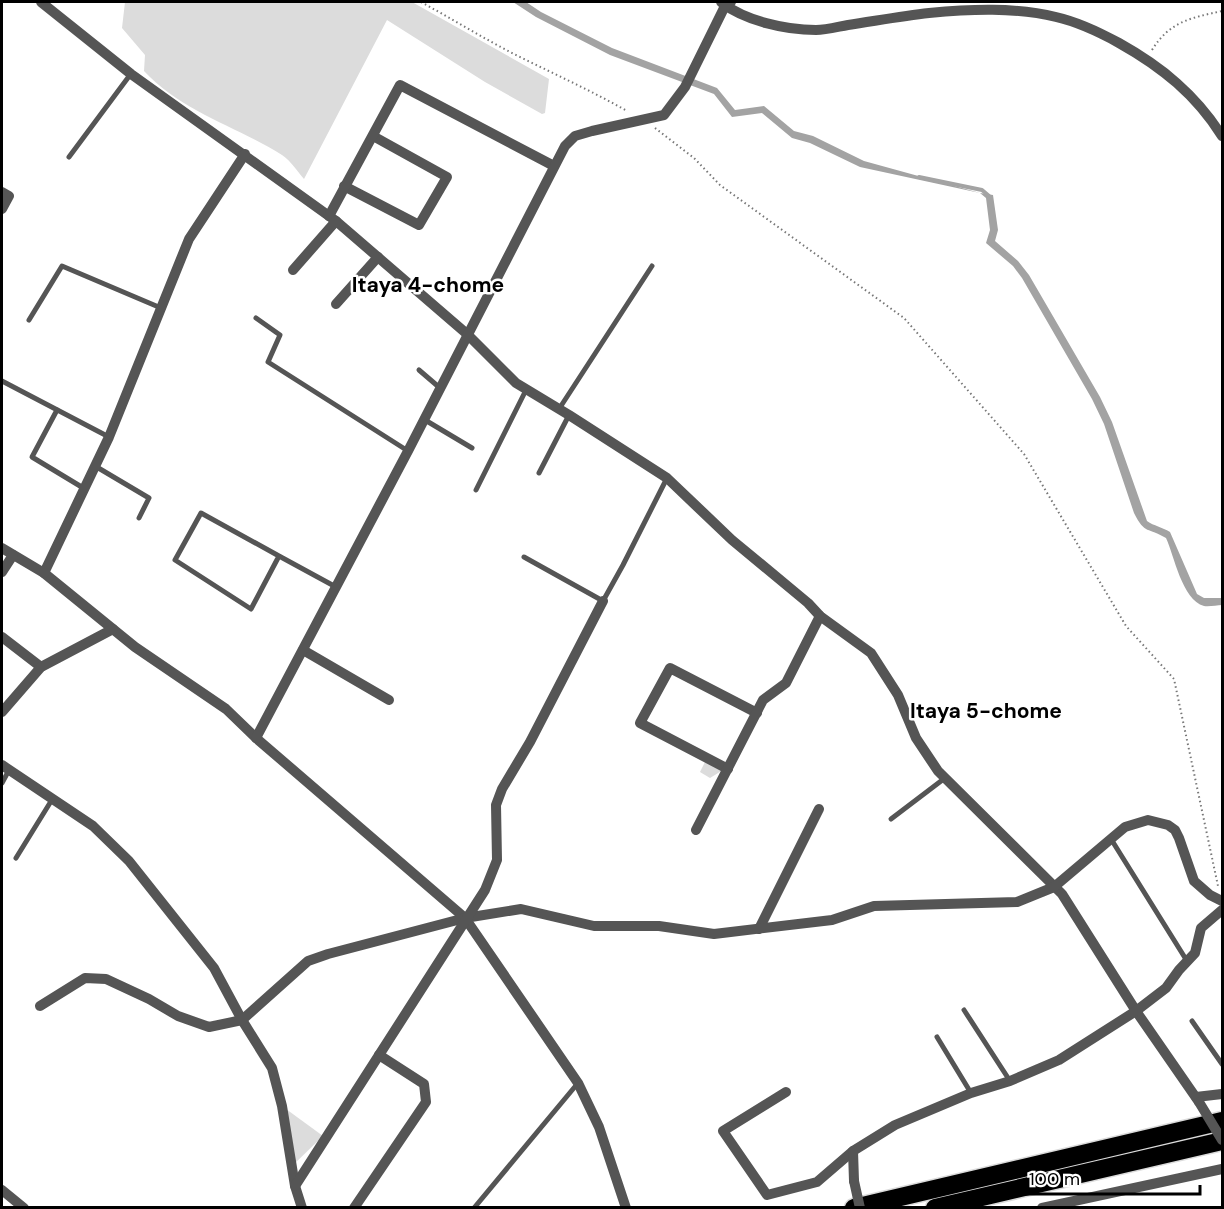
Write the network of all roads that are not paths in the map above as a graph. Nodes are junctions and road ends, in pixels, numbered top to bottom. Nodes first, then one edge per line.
1 (41, 2) edge
2 (726, 3) edge
3 (131, 74) junction
4 (373, 136) junction
5 (1222, 136) edge
6 (245, 154) junction
7 (69, 158) dead end
8 (554, 166) junction
9 (344, 186) junction
10 (2, 192) edge
11 (2, 210) edge
12 (332, 219) junction
13 (378, 257) junction
14 (652, 266) dead end
15 (292, 270) dead end
16 (336, 304) dead end
17 (161, 308) junction
18 (256, 318) dead end
19 (29, 320) dead end
20 (467, 334) junction
21 (419, 370) dead end
22 (2, 381) edge
23 (440, 388) junction
24 (526, 390) junction
25 (559, 409) junction
26 (57, 410) junction
27 (569, 415) junction
28 (424, 420) junction
29 (109, 437) junction
30 (472, 448) dead end
31 (408, 451) junction
32 (95, 466) junction
33 (539, 473) dead end
34 (667, 478) junction
35 (86, 489) junction
36 (476, 490) dead end
37 (140, 518) dead end
38 (2, 548) edge
39 (13, 555) junction
40 (279, 556) junction
41 (524, 557) dead end
42 (2, 573) edge
43 (44, 573) junction
44 (336, 587) junction
45 (603, 601) junction
46 (820, 616) junction
47 (113, 629) junction
48 (2, 637) edge
49 (303, 650) junction
50 (42, 667) junction
51 (389, 700) dead end
52 (2, 712) edge
53 (757, 713) junction
54 (256, 738) junction
55 (5, 767) edge
56 (728, 769) junction
57 (945, 778) junction
58 (2, 783) edge
59 (53, 798) junction
60 (819, 809) dead end
61 (891, 819) dead end
62 (696, 830) dead end
63 (1110, 838) junction
64 (16, 858) dead end
65 (1054, 887) junction
66 (1220, 899) edge
67 (1222, 910) edge
68 (465, 918) junction
69 (759, 929) junction
70 (1187, 961) junction
71 (40, 1006) dead end
72 (964, 1010) dead end
73 (1136, 1011) junction
74 (242, 1020) junction
75 (1192, 1021) dead end
76 (937, 1037) dead end
77 (379, 1055) junction
78 (1222, 1064) edge
79 (1010, 1081) junction
80 (578, 1083) junction
81 (786, 1092) dead end
82 (971, 1093) junction
83 (1222, 1094) edge
84 (1197, 1100) junction
85 (1222, 1121) edge
86 (1222, 1140) edge
87 (852, 1151) junction
88 (1222, 1168) edge
89 (295, 1186) junction
90 (2, 1190) edge
91 (24, 1208) edge
92 (302, 1208) edge
93 (354, 1208) edge
94 (474, 1208) edge
95 (626, 1208) edge
96 (854, 1208) edge
97 (860, 1208) edge
98 (935, 1208) edge
99 (1042, 1208) edge

1 - 3 street
2 - 5 street
2 - 8 street
3 - 6 street
3 - 7 lane
4 - 8 street
4 - 9 street
4 - 9 street
6 - 12 street
6 - 17 street
8 - 20 street
9 - 12 street
10 - 11 street
12 - 13 street
12 - 15 street
13 - 16 street
13 - 20 street
14 - 25 lane
17 - 19 lane
17 - 29 street
18 - 31 lane
20 - 23 street
20 - 24 street
21 - 23 lane
22 - 26 lane
23 - 28 street
24 - 25 street
24 - 36 lane
25 - 27 street
26 - 29 lane
26 - 35 lane
27 - 33 lane
27 - 34 street
28 - 30 lane
28 - 31 street
29 - 32 street
31 - 44 street
32 - 35 street
32 - 37 lane
34 - 45 lane
34 - 46 street
35 - 43 street
38 - 39 street
39 - 42 street
39 - 43 street
40 - 40 lane
40 - 44 lane
41 - 45 lane
43 - 47 street
44 - 49 street
45 - 68 street
46 - 53 street
46 - 57 street
47 - 50 street
47 - 54 street
48 - 50 street
49 - 51 street
49 - 54 street
50 - 52 street
53 - 56 street
53 - 56 street
54 - 68 street
55 - 58 lane
55 - 59 street
56 - 62 street
57 - 61 lane
57 - 65 street
59 - 64 lane
59 - 74 street
60 - 69 street
63 - 65 street
63 - 66 street
63 - 70 lane
65 - 69 street
65 - 73 street
67 - 70 street
68 - 69 street
68 - 74 street
68 - 77 street
68 - 80 street
70 - 73 street
71 - 74 street
72 - 79 lane
73 - 79 street
73 - 84 street
74 - 89 street
75 - 78 lane
76 - 82 lane
77 - 89 street
77 - 93 street
79 - 82 street
80 - 94 lane
80 - 95 street
81 - 87 street
82 - 87 street
83 - 84 street
84 - 86 street, bridge
85 - 96 highway
86 - 98 highway
87 - 97 street, bridge
88 - 99 street
89 - 92 street
90 - 91 street

